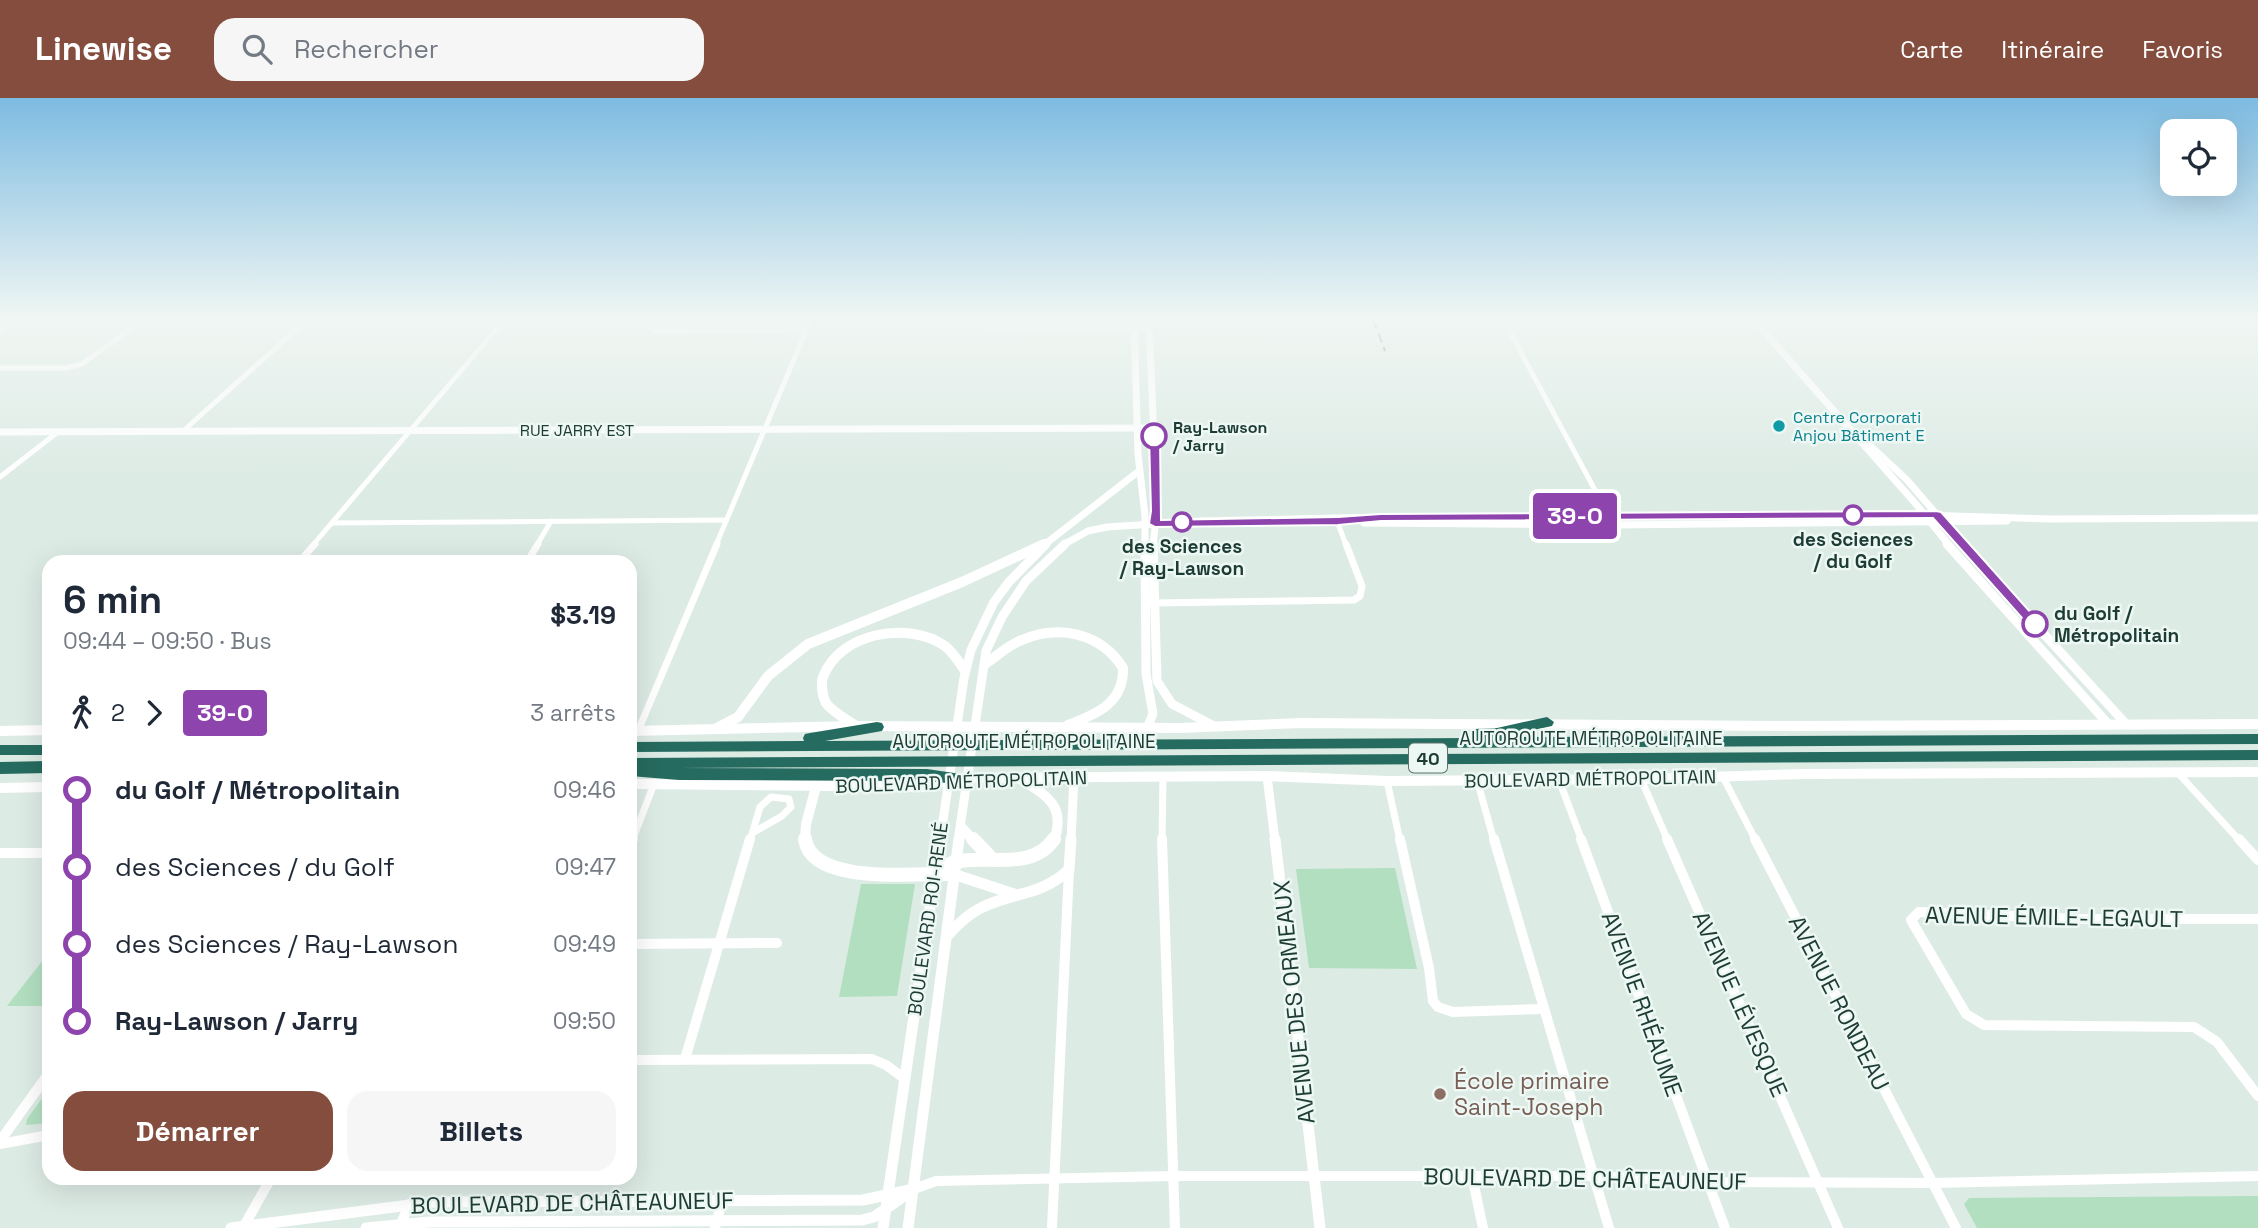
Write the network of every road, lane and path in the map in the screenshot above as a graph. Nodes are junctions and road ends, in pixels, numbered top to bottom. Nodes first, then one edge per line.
1 (250, 372) edge
2 (461, 372) edge
3 (789, 372) edge
4 (1135, 372) edge
5 (1151, 372) edge
6 (1531, 372) edge
7 (1800, 372) edge
8 (1844, 421) junction
9 (1137, 427) junction
10 (1154, 428) junction
11 (765, 429) junction
12 (411, 430) junction
13 (183, 431) junction
14 (0, 432) edge
15 (58, 432) junction
16 (1139, 471) junction
17 (0, 477) edge
18 (1608, 516) junction
19 (1925, 518) junction
20 (1939, 518) junction
21 (2258, 518) edge
22 (726, 520) junction
23 (551, 521) junction
24 (1338, 521) junction
25 (332, 523) junction
26 (1150, 524) junction
27 (1613, 525) junction
28 (1044, 544) junction
29 (305, 555) edge
30 (531, 555) edge
31 (1149, 603) junction
32 (985, 664) junction
33 (965, 671) junction
34 (1547, 722) junction
35 (637, 724) edge
36 (2109, 724) junction
37 (2126, 724) junction
38 (2258, 724) edge
39 (856, 726) junction
40 (1065, 726) junction
41 (1214, 726) junction
42 (877, 727) junction
43 (1147, 728) junction
44 (42, 730) edge
45 (712, 730) junction
46 (0, 731) edge
47 (637, 731) edge
48 (2258, 739) edge
49 (1367, 743) junction
50 (746, 746) junction
51 (637, 747) edge
52 (0, 750) edge
53 (42, 750) edge
54 (2258, 755) edge
55 (637, 763) edge
56 (42, 767) edge
57 (0, 768) edge
58 (637, 771) edge
59 (2177, 772) junction
60 (2258, 772) edge
61 (1267, 776) junction
62 (1074, 777) junction
63 (1163, 777) junction
64 (1723, 777) junction
65 (956, 778) junction
66 (1019, 778) junction
67 (1641, 779) junction
68 (1478, 780) junction
69 (1559, 780) junction
70 (1387, 781) junction
71 (637, 784) edge
72 (654, 784) junction
73 (42, 787) edge
74 (816, 787) junction
75 (0, 788) edge
76 (637, 828) edge
77 (962, 828) junction
78 (754, 832) junction
79 (0, 853) edge
80 (42, 853) edge
81 (993, 860) junction
82 (2258, 860) edge
83 (954, 868) junction
84 (1069, 870) junction
85 (935, 872) junction
86 (1017, 895) junction
87 (2258, 919) edge
88 (948, 935) junction
89 (777, 943) dead end
90 (637, 944) edge
91 (720, 944) junction
92 (1542, 1009) junction
93 (685, 1059) junction
94 (637, 1060) edge
95 (905, 1079) junction
96 (42, 1083) edge
97 (2258, 1096) edge
98 (42, 1136) edge
99 (0, 1142) edge
100 (1174, 1176) junction
101 (1313, 1176) junction
102 (1472, 1176) junction
103 (1593, 1176) junction
104 (2258, 1177) edge
105 (1054, 1180) junction
106 (1709, 1182) junction
107 (1818, 1182) junction
108 (1933, 1183) junction
109 (266, 1185) edge
110 (914, 1189) junction
111 (722, 1201) junction
112 (886, 1203) junction
113 (409, 1204) junction
114 (716, 1224) edge
115 (401, 1226) edge
116 (239, 1227) edge
117 (366, 1228) edge
118 (883, 1228) edge
119 (908, 1228) edge
120 (1052, 1228) edge
121 (1175, 1228) edge
122 (1320, 1228) edge
123 (1483, 1228) edge
124 (1609, 1228) edge
125 (1725, 1228) edge
126 (1838, 1228) edge
127 (1956, 1228) edge

1 - 13 street
2 - 12 street
3 - 11 street
4 - 9 street
5 - 10 street
6 - 18 street
7 - 8 street
8 - 19 street
8 - 20 street
9 - 10 street, RUE JARRY EST
9 - 11 street, RUE JARRY EST
9 - 16 street
10 - 26 street
11 - 12 street, RUE JARRY EST
11 - 22 street
12 - 13 street, RUE JARRY EST
12 - 25 street
13 - 15 street, RUE JARRY EST
14 - 15 street, RUE JARRY EST
15 - 17 street
16 - 26 street
16 - 28 street, BOULEVARD ROI-RENÉ
18 - 19 street
18 - 24 street
18 - 27 street
19 - 20 street
19 - 27 street
19 - 36 street
20 - 21 street
20 - 37 street
22 - 23 street
22 - 35 street
23 - 25 street
23 - 30 street
24 - 26 street
24 - 27 street
24 - 31 street
25 - 29 street
26 - 31 street
26 - 32 street, BOULEVARD ROI-RENÉ
28 - 33 street, BOULEVARD ROI-RENÉ
28 - 45 main road
31 - 41 street
31 - 43 street
32 - 40 main road
32 - 77 street, BOULEVARD ROI-RENÉ
33 - 39 main road
33 - 85 street, BOULEVARD ROI-RENÉ
34 - 36 main road
34 - 41 main road
34 - 49 highway
36 - 37 main road
37 - 38 main road
39 - 42 main road
39 - 45 main road
40 - 42 main road
40 - 43 main road
41 - 43 main road
42 - 50 highway
44 - 46 main road
45 - 47 main road
48 - 49 highway, AUTOROUTE MÉTROPOLITAINE / 40
49 - 50 highway, AUTOROUTE MÉTROPOLITAINE / 40
50 - 51 highway, AUTOROUTE MÉTROPOLITAINE / 40
52 - 53 highway
54 - 55 highway, AUTOROUTE MÉTROPOLITAINE / 40
56 - 57 highway
58 - 65 highway
59 - 60 main road, BOULEVARD MÉTROPOLITAIN
59 - 64 main road, BOULEVARD MÉTROPOLITAIN
59 - 82 street
61 - 63 main road, BOULEVARD MÉTROPOLITAIN
61 - 70 main road, BOULEVARD MÉTROPOLITAIN
61 - 101 street, AVENUE DES ORMEAUX
62 - 63 main road, BOULEVARD MÉTROPOLITAIN
62 - 66 main road, BOULEVARD MÉTROPOLITAIN
62 - 84 street
63 - 100 street
64 - 67 main road, BOULEVARD MÉTROPOLITAIN
64 - 108 street, AVENUE RONDEAU
65 - 66 main road, BOULEVARD MÉTROPOLITAIN
65 - 74 main road, BOULEVARD MÉTROPOLITAIN
66 - 81 main road
67 - 69 main road, BOULEVARD MÉTROPOLITAIN
67 - 107 street, AVENUE LÉVESQUE
68 - 69 main road, BOULEVARD MÉTROPOLITAIN
68 - 70 main road, BOULEVARD MÉTROPOLITAIN
68 - 92 street
69 - 106 street, AVENUE RHÉAUME
70 - 92 street
71 - 72 main road, BOULEVARD MÉTROPOLITAIN
72 - 74 main road, BOULEVARD MÉTROPOLITAIN
72 - 76 street
73 - 75 main road
74 - 85 main road
77 - 81 main road
77 - 83 street, BOULEVARD ROI-RENÉ
78 - 78 street
78 - 91 street
79 - 80 street
81 - 83 main road
83 - 85 main road
83 - 86 street
83 - 88 street, BOULEVARD ROI-RENÉ
84 - 86 street
84 - 105 street
85 - 95 street, BOULEVARD ROI-RENÉ
86 - 88 street
87 - 97 street, AVENUE ÉMILE-LEGAULT
88 - 110 street, BOULEVARD ROI-RENÉ
89 - 91 street
90 - 91 street
91 - 93 street
92 - 103 street
93 - 94 street
93 - 95 street
95 - 112 street, BOULEVARD ROI-RENÉ
96 - 99 street
98 - 99 street
100 - 101 street, BOULEVARD DE CHÂTEAUNEUF
100 - 105 street, BOULEVARD DE CHÂTEAUNEUF
100 - 121 street
101 - 102 street, BOULEVARD DE CHÂTEAUNEUF
101 - 122 street, AVENUE DES ORMEAUX
102 - 103 street, BOULEVARD DE CHÂTEAUNEUF
102 - 123 street
103 - 106 street, BOULEVARD DE CHÂTEAUNEUF
103 - 124 street
104 - 108 street, BOULEVARD DE CHÂTEAUNEUF
105 - 110 street, BOULEVARD DE CHÂTEAUNEUF
105 - 120 street
106 - 107 street, BOULEVARD DE CHÂTEAUNEUF
106 - 125 street, AVENUE RHÉAUME
107 - 108 street, BOULEVARD DE CHÂTEAUNEUF
107 - 126 street, AVENUE LÉVESQUE
108 - 127 street, AVENUE RONDEAU
109 - 116 street
110 - 112 street, BOULEVARD DE CHÂTEAUNEUF
110 - 119 street, BOULEVARD ROI-RENÉ
111 - 112 street, BOULEVARD DE CHÂTEAUNEUF
111 - 113 street, BOULEVARD DE CHÂTEAUNEUF
111 - 114 street
112 - 114 street, BOULEVARD DE CHÂTEAUNEUF
112 - 118 street, BOULEVARD ROI-RENÉ
113 - 115 street
113 - 116 street, BOULEVARD DE CHÂTEAUNEUF
114 - 115 street, BOULEVARD DE CHÂTEAUNEUF
115 - 117 street, BOULEVARD DE CHÂTEAUNEUF

